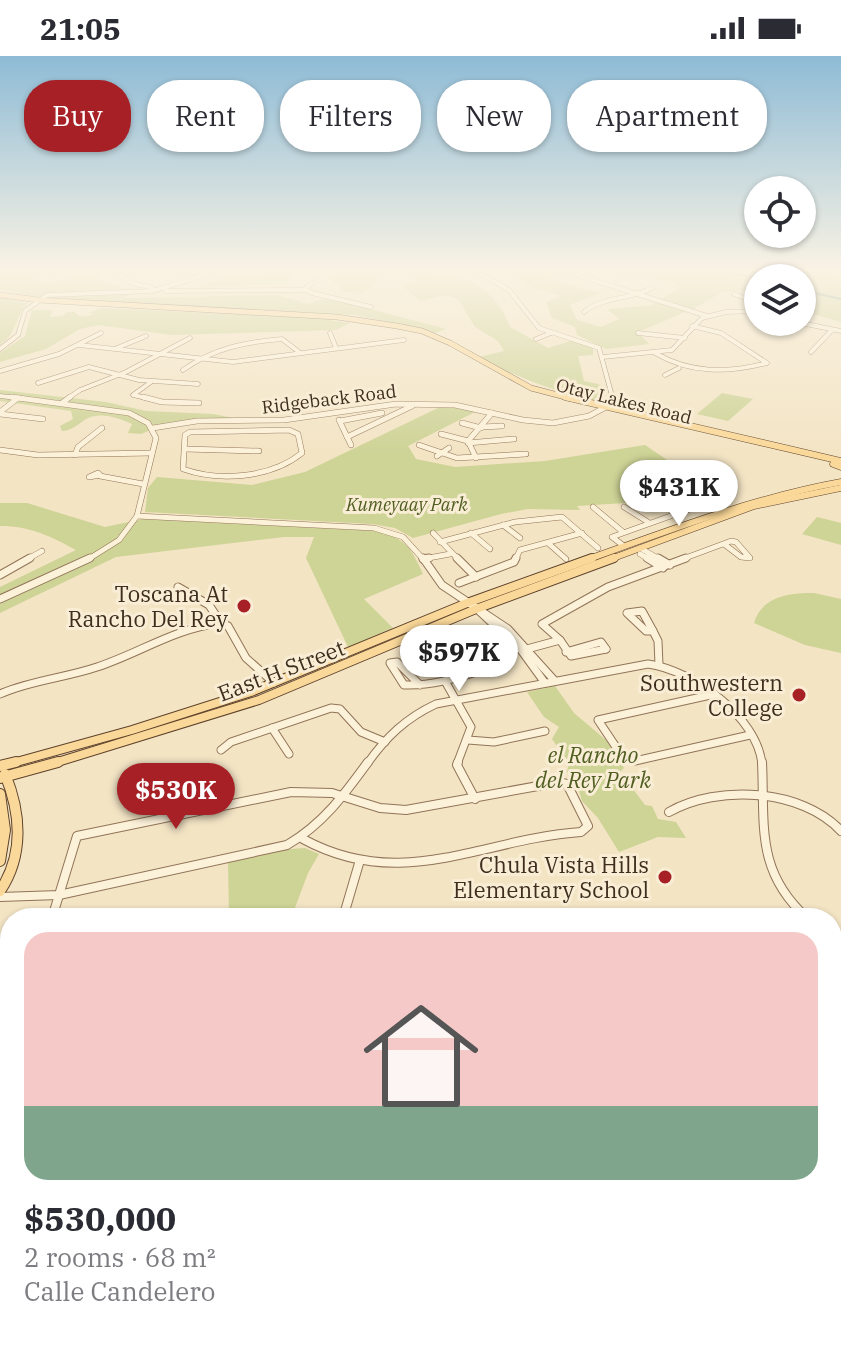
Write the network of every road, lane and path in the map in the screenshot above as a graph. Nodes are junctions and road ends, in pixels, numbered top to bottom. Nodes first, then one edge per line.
1 (18, 332) edge
2 (419, 332) edge
3 (688, 332) edge
4 (718, 332) edge
5 (830, 332) edge
6 (101, 333) dead end
7 (330, 333) dead end
8 (551, 333) joint
9 (638, 333) dead end
10 (146, 336) dead end
11 (374, 337) dead end
12 (190, 338) dead end
13 (685, 338) junction
14 (536, 339) dead end
15 (404, 340) dead end
16 (377, 344) junction
17 (79, 345) junction
18 (336, 348) junction
19 (0, 349) edge
20 (115, 350) junction
21 (299, 352) junction
22 (811, 352) dead end
23 (655, 353) junction
24 (159, 355) junction
25 (603, 357) junction
26 (197, 360) junction
27 (679, 368) junction
28 (183, 370) dead end
29 (0, 371) edge
30 (118, 375) junction
31 (665, 375) dead end
32 (151, 382) junction
33 (38, 383) dead end
34 (198, 384) dead end
35 (0, 396) edge
36 (18, 398) junction
37 (62, 403) junction
38 (199, 403) dead end
39 (378, 405) junction
40 (412, 406) dead end
41 (602, 409) junction
42 (0, 413) edge
43 (382, 413) junction
44 (492, 413) junction
45 (391, 416) junction
46 (43, 419) dead end
47 (249, 423) junction
48 (462, 423) dead end
49 (502, 426) dead end
50 (482, 427) junction
51 (102, 428) dead end
52 (153, 428) junction
53 (247, 433) junction
54 (441, 434) dead end
55 (347, 437) junction
56 (514, 439) dead end
57 (468, 442) junction
58 (351, 445) dead end
59 (419, 445) dead end
60 (449, 448) dead end
61 (185, 449) junction
62 (0, 450) edge
63 (259, 451) dead end
64 (152, 453) junction
65 (526, 454) dead end
66 (75, 455) junction
67 (437, 456) junction
68 (476, 458) junction
69 (839, 465) edge
70 (100, 476) dead end
71 (143, 484) junction
72 (841, 485) edge
73 (715, 500) dead end
74 (670, 503) dead end
75 (593, 507) dead end
76 (624, 507) dead end
77 (683, 511) junction
78 (137, 516) junction
79 (666, 517) junction
80 (648, 522) junction
81 (503, 525) junction
82 (681, 526) junction
83 (623, 532) junction
84 (433, 533) dead end
85 (471, 533) junction
86 (582, 533) junction
87 (520, 538) dead end
88 (440, 542) junction
89 (548, 543) junction
90 (724, 544) dead end
91 (624, 546) junction
92 (598, 548) dead end
93 (490, 549) dead end
94 (637, 550) junction
95 (42, 551) dead end
96 (450, 554) junction
97 (423, 559) junction
98 (566, 559) dead end
99 (666, 566) junction
100 (0, 575) edge
101 (476, 577) junction
102 (459, 583) dead end
103 (178, 587) dead end
104 (0, 599) edge
105 (467, 603) junction
106 (476, 609) junction
107 (221, 623) junction
108 (653, 631) dead end
109 (558, 638) junction
110 (523, 647) junction
111 (566, 652) junction
112 (659, 665) junction
113 (483, 670) junction
114 (445, 681) junction
115 (550, 682) junction
116 (274, 683) junction
117 (420, 685) junction
118 (0, 694) edge
119 (715, 694) junction
120 (458, 701) junction
121 (272, 728) junction
122 (545, 731) dead end
123 (750, 735) junction
124 (468, 740) junction
125 (385, 742) junction
126 (221, 750) dead end
127 (289, 754) dead end
128 (0, 766) edge
129 (3, 777) edge
130 (0, 794) edge
131 (344, 796) junction
132 (475, 799) junction
133 (763, 799) junction
134 (669, 812) dead end
135 (841, 831) edge
136 (303, 839) junction
137 (360, 860) junction
138 (0, 861) edge
139 (0, 894) edge
140 (59, 895) junction
141 (55, 908) edge
142 (346, 908) edge
143 (797, 908) edge

1 - 19 street
2 - 41 main road, Otay Lakes Road
3 - 13 street
4 - 27 street
5 - 22 street
6 - 17 street
7 - 18 street
8 - 14 street
8 - 25 street
9 - 13 street
10 - 20 street
11 - 16 street
12 - 24 street
13 - 23 street
15 - 16 street
16 - 18 street
17 - 20 street
17 - 29 street
18 - 21 street
20 - 24 street
21 - 26 street
21 - 26 street
23 - 25 street
23 - 27 street
24 - 26 street
24 - 30 street
25 - 41 street
26 - 28 street
27 - 31 street
30 - 32 street
30 - 33 street
30 - 37 street
32 - 34 street
32 - 38 street
35 - 36 street
36 - 37 street
36 - 42 street
37 - 52 street
39 - 43 street
39 - 44 street, Ridgeback Road
39 - 47 street, Ridgeback Road
40 - 45 street
41 - 44 street, Ridgeback Road
41 - 69 main road, Otay Lakes Road
42 - 46 street
43 - 45 street
43 - 55 street
44 - 50 street
45 - 55 street
47 - 52 street, Ridgeback Road
47 - 53 street
48 - 50 street
49 - 50 street
50 - 57 street
51 - 66 street
52 - 64 street
53 - 61 street
53 - 61 street
54 - 57 street
55 - 58 street
56 - 57 street
57 - 68 street
59 - 67 street
60 - 67 street
61 - 63 street
62 - 66 street
64 - 66 street
64 - 71 street
65 - 68 street
67 - 68 street
70 - 71 street
71 - 78 street
72 - 82 main road, East H Street
72 - 94 main road, East H Street
73 - 77 street
74 - 77 street
75 - 83 street
76 - 80 street
77 - 79 street
78 - 97 street
78 - 104 street
79 - 80 street
79 - 82 street
80 - 83 street
81 - 85 street
81 - 86 street
81 - 87 street
82 - 91 main road, East H Street
83 - 91 street
84 - 88 street
85 - 88 street
85 - 93 street
86 - 89 street
86 - 92 street
88 - 96 street
89 - 98 street
89 - 101 street
90 - 99 street
91 - 105 main road, East H Street
94 - 99 street
94 - 106 main road, East H Street
95 - 100 street
96 - 97 street
96 - 101 street
97 - 105 street
99 - 109 street
101 - 102 street
103 - 107 street
105 - 106 street
105 - 116 main road, East H Street
106 - 110 street
106 - 129 main road, East H Street
107 - 116 street
107 - 118 street
108 - 112 street
109 - 110 street
109 - 111 street
110 - 115 street
111 - 111 street
112 - 115 street
112 - 119 street
113 - 113 street
113 - 114 street
114 - 117 street
114 - 120 street
115 - 120 street
116 - 128 main road, East H Street
117 - 117 street
119 - 123 street
119 - 123 street
120 - 124 street
120 - 125 street
121 - 125 street
121 - 126 street
121 - 127 street
122 - 124 street
123 - 133 street
124 - 132 street
125 - 131 street
128 - 129 main road
129 - 139 main road
130 - 138 main road
131 - 132 street
131 - 136 street
131 - 140 street
132 - 137 street
133 - 134 street
133 - 135 street
133 - 143 street
136 - 137 street
136 - 140 street
137 - 142 street
139 - 140 street
140 - 141 street

